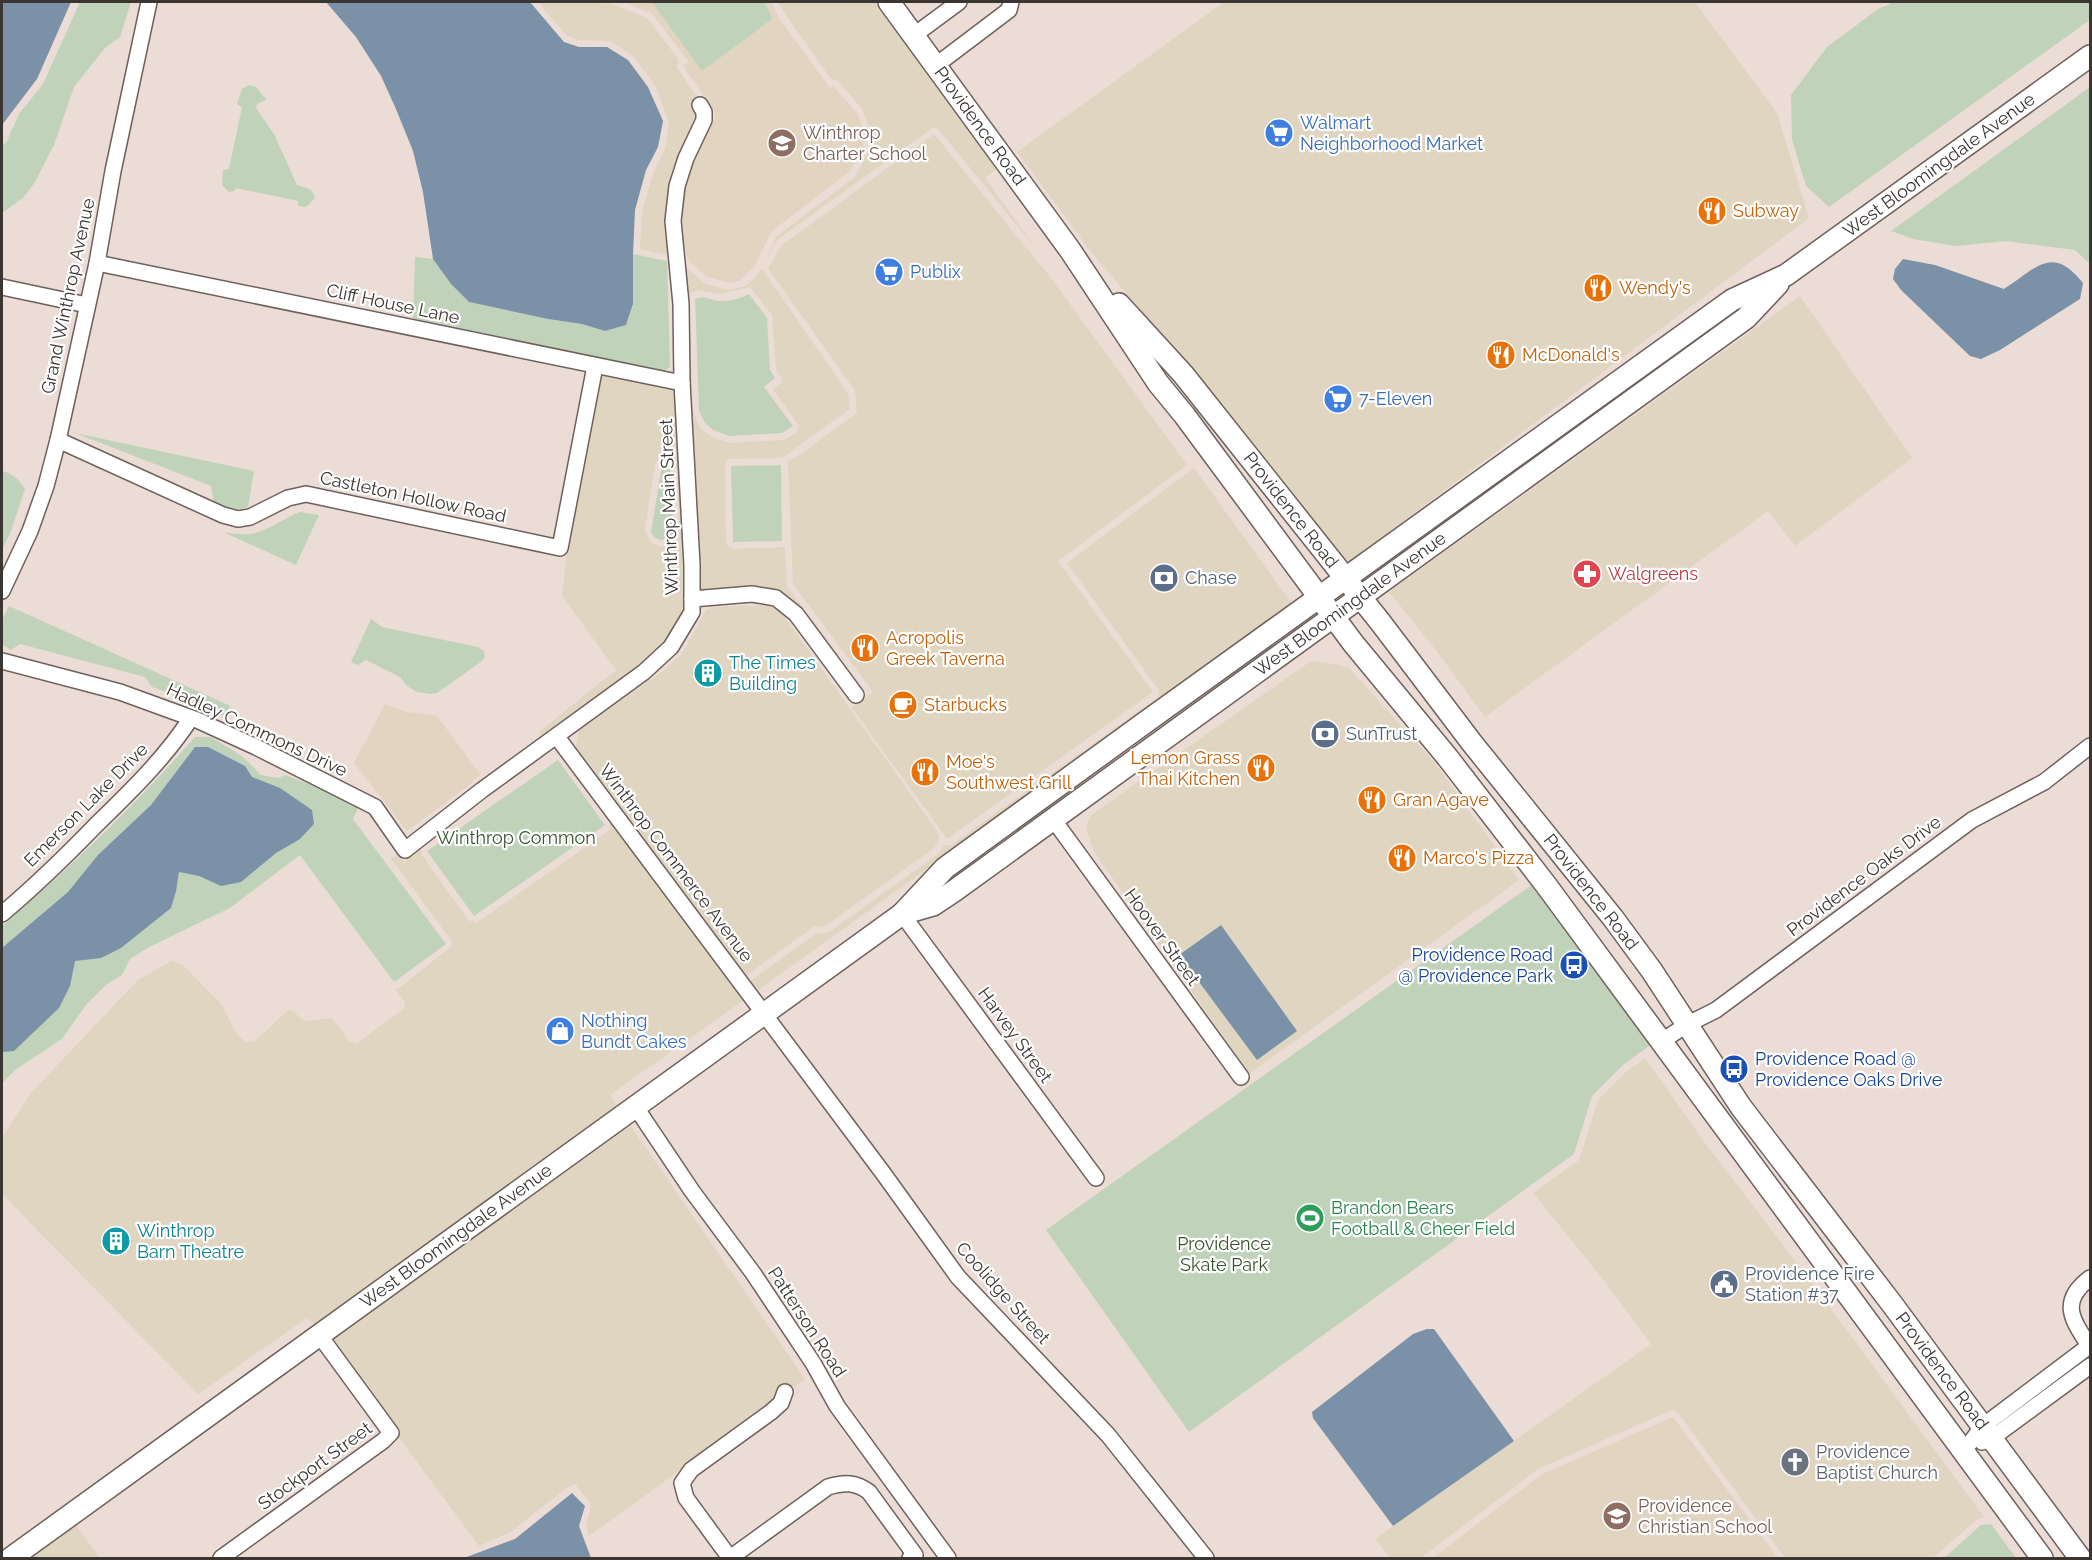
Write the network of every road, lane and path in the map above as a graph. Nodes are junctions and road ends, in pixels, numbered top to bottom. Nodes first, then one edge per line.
1 (149, 2) edge
2 (889, 2) edge
3 (959, 2) edge
4 (1011, 2) edge
5 (913, 36) junction
6 (2091, 56) edge
7 (935, 66) junction
8 (700, 105) dead end
9 (1071, 250) junction
10 (97, 263) junction
11 (1786, 275) junction
12 (2, 286) edge
13 (87, 305) junction
14 (595, 366) junction
15 (682, 383) junction
16 (58, 440) junction
17 (1345, 578) junction
18 (2, 591) edge
19 (1320, 596) junction
20 (1360, 597) junction
21 (692, 599) junction
22 (1334, 616) junction
23 (2, 661) edge
24 (856, 695) dead end
25 (191, 718) junction
26 (557, 737) junction
27 (2091, 746) edge
28 (1030, 806) junction
29 (1053, 819) junction
30 (405, 850) joint
31 (954, 891) junction
32 (2, 914) edge
33 (902, 914) junction
34 (764, 1013) junction
35 (1688, 1024) junction
36 (1662, 1041) junction
37 (1241, 1077) dead end
38 (635, 1106) junction
39 (1096, 1178) dead end
40 (2091, 1278) edge
41 (320, 1336) junction
42 (2090, 1347) edge
43 (2091, 1366) edge
44 (785, 1392) dead end
45 (1988, 1432) junction
46 (1963, 1452) junction
47 (913, 1557) edge
48 (11, 1558) edge
49 (221, 1558) edge
50 (730, 1558) edge
51 (948, 1558) edge
52 (1206, 1558) edge
53 (2042, 1558) edge
54 (2080, 1558) edge

1 - 10 street, Grand Winthrop Avenue
2 - 5 main road, Providence Road
3 - 5 street
4 - 7 street
5 - 7 main road, Providence Road
6 - 11 main road, West Bloomingdale Avenue
7 - 9 main road, Providence Road
8 - 15 street, Winthrop Main Street
9 - 17 main road, Providence Road
9 - 19 main road, Providence Road
10 - 13 street, Grand Winthrop Avenue
10 - 14 street, Cliff House Lane
11 - 17 main road, West Bloomingdale Avenue
11 - 20 main road, West Bloomingdale Avenue
12 - 13 street
13 - 16 street, Grand Winthrop Avenue
14 - 15 street, Cliff House Lane
14 - 16 street, Castleton Hollow Road
15 - 21 street, Winthrop Main Street
16 - 18 street, Grand Winthrop Avenue
17 - 19 main road, West Bloomingdale Avenue
17 - 20 main road, Providence Road
19 - 22 main road, Providence Road
19 - 28 main road, West Bloomingdale Avenue
20 - 22 main road, West Bloomingdale Avenue
20 - 35 main road, Providence Road
21 - 24 street
21 - 26 street, Winthrop Main Street
22 - 29 main road, West Bloomingdale Avenue
22 - 36 main road, Providence Road
23 - 25 street, Hadley Commons Drive
25 - 30 street, Hadley Commons Drive
25 - 32 street, Emerson Lake Drive
26 - 30 street, Winthrop Main Street
26 - 34 street, Winthrop Commerce Avenue
27 - 35 street, Providence Oaks Drive
28 - 31 main road
28 - 33 main road, West Bloomingdale Avenue
29 - 31 main road, West Bloomingdale Avenue
29 - 37 street, Hoover Street
31 - 33 main road, West Bloomingdale Avenue
33 - 34 main road, West Bloomingdale Avenue
33 - 39 street, Harvey Street
34 - 38 main road, West Bloomingdale Avenue
34 - 52 street, Coolidge Street
35 - 36 street, Providence Oaks Drive
35 - 45 main road, Providence Road
36 - 46 main road, Providence Road
38 - 41 main road, West Bloomingdale Avenue
38 - 51 street, Patterson Road
40 - 42 street
41 - 48 main road, West Bloomingdale Avenue
41 - 49 street, Stockport Street
42 - 45 street
43 - 45 street
44 - 50 street
45 - 46 street
45 - 54 main road, Providence Road
46 - 53 main road, Providence Road
47 - 50 street

